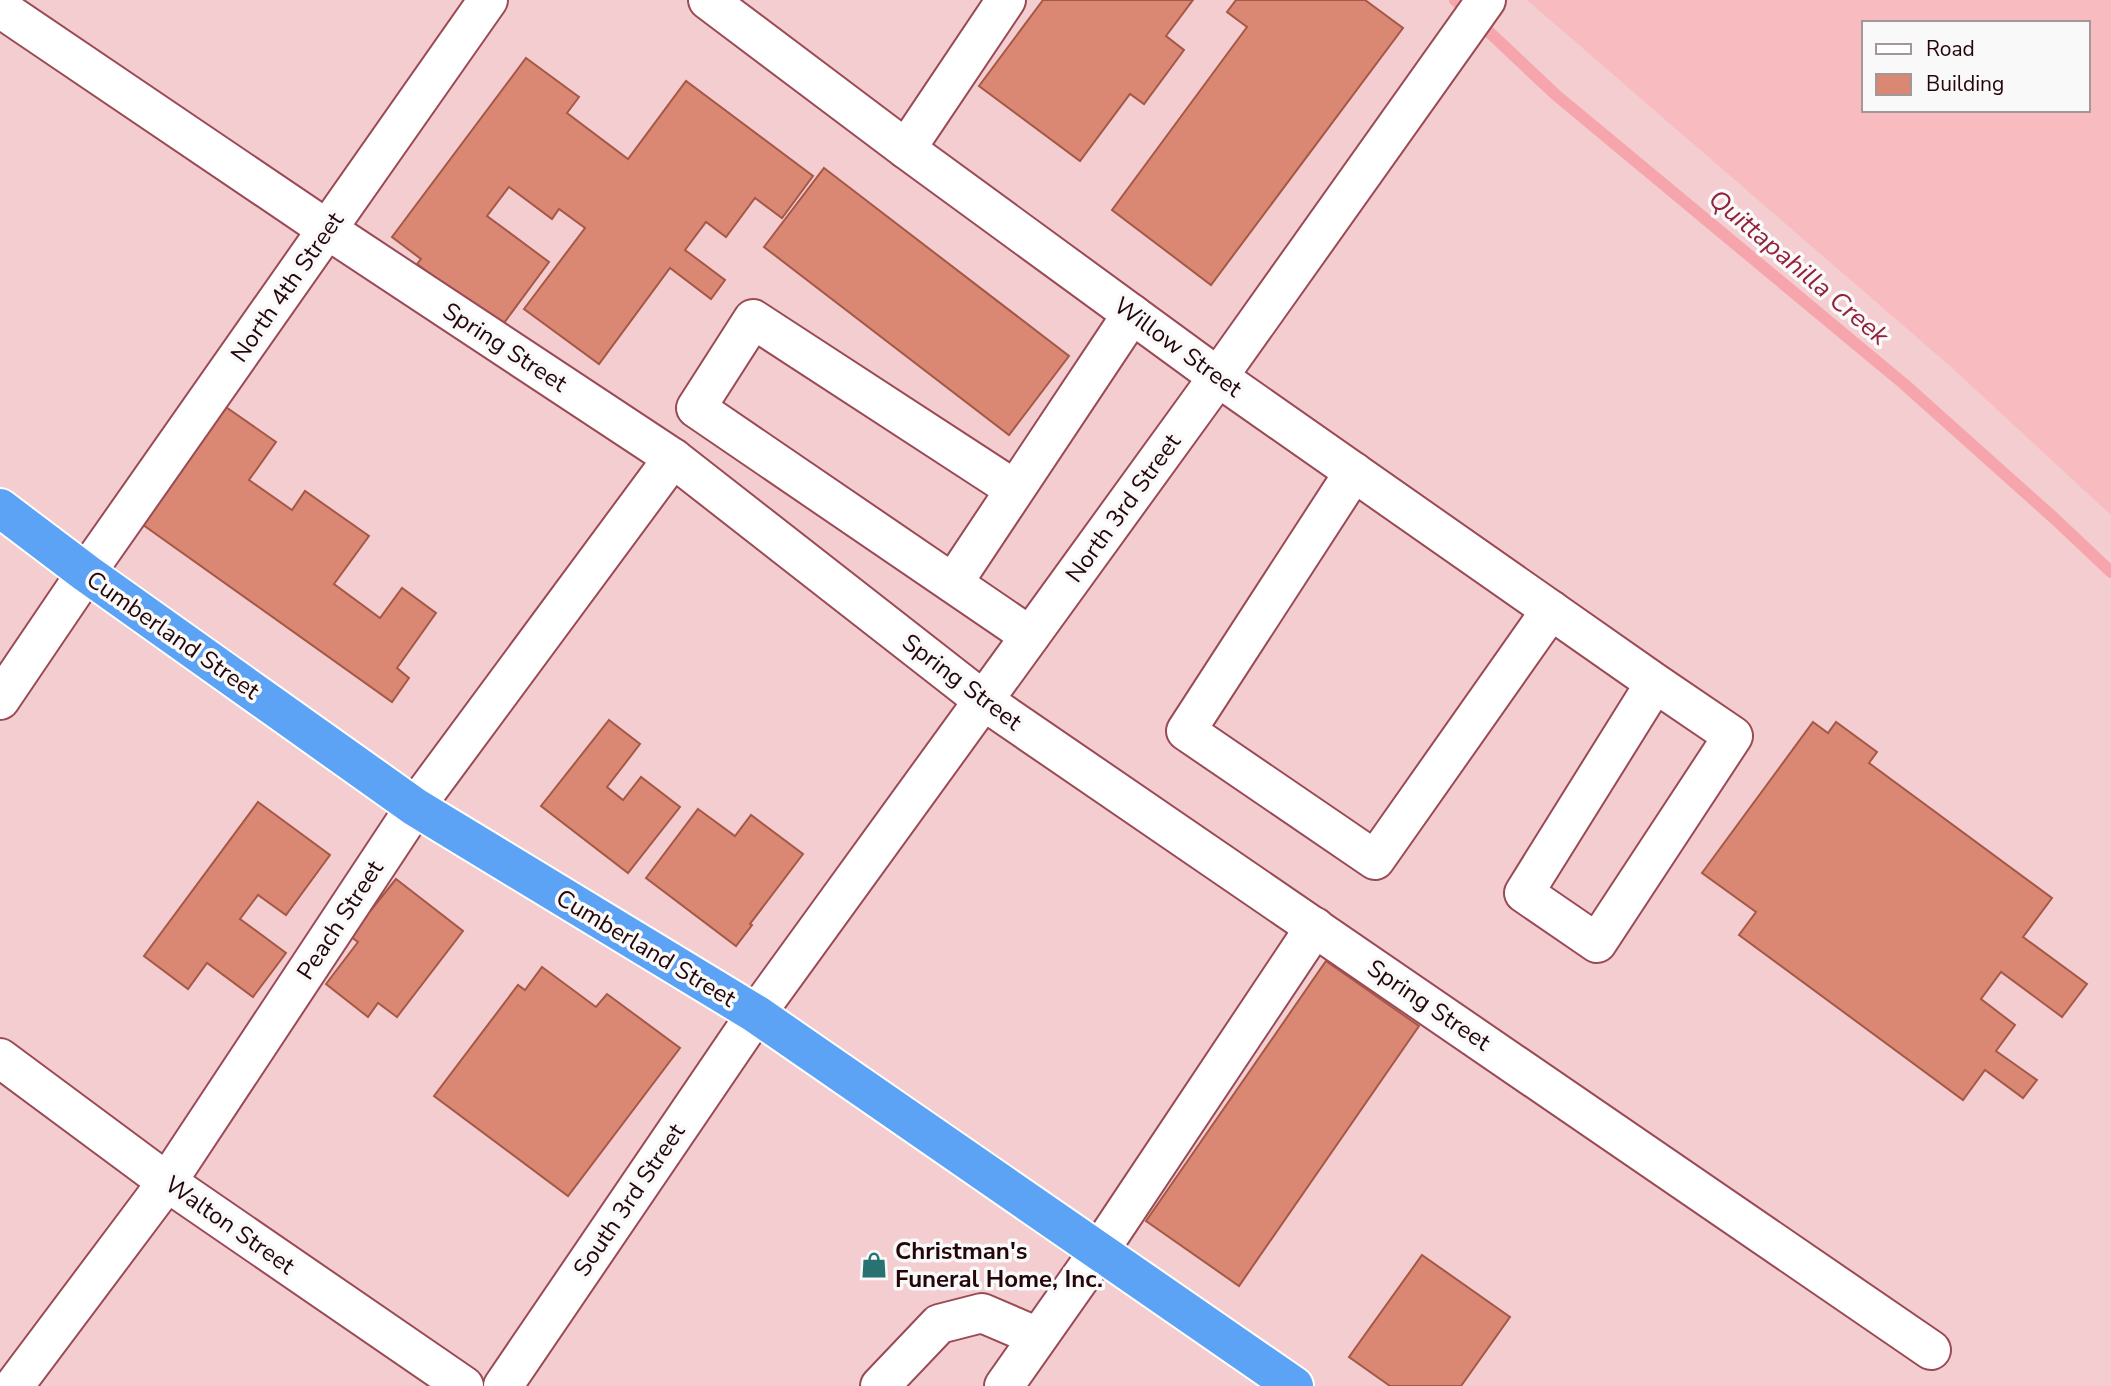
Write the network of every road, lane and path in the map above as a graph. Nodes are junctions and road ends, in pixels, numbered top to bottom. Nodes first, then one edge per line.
1 (488, 0) edge
2 (708, 0) edge
3 (1006, 0) edge
4 (1486, 0) edge
5 (0, 8) edge
6 (906, 149) junction
7 (328, 230) junction
8 (1132, 314) junction
9 (1218, 377) junction
10 (673, 458) junction
11 (1354, 472) junction
12 (1014, 489) junction
13 (0, 508) edge
14 (86, 573) junction
15 (953, 583) junction
16 (1551, 610) junction
17 (1030, 636) junction
18 (1655, 683) junction
19 (0, 700) edge
20 (984, 701) junction
21 (415, 807) junction
22 (1315, 927) junction
23 (756, 1014) junction
24 (0, 1058) edge
25 (167, 1182) junction
26 (1099, 1251) junction
27 (1038, 1337) junction
28 (1931, 1350) dead end
29 (14, 1386) edge
30 (464, 1386) edge
31 (503, 1386) edge
32 (880, 1386) edge
33 (1004, 1386) edge
34 (1294, 1386) edge

1 - 7 street, North 4th Street
2 - 6 street, Willow Street
3 - 6 street
4 - 9 street, North 3rd Street
5 - 7 street, Spring Street
6 - 8 street, Willow Street
7 - 10 street, Spring Street
7 - 14 street, North 4th Street
8 - 9 street, Willow Street
8 - 12 street
9 - 11 street, Willow Street
9 - 17 street, North 3rd Street
10 - 20 street, Spring Street
10 - 21 street, Peach Street
11 - 16 street, Willow Street
11 - 16 street
12 - 15 street
12 - 15 street
13 - 14 highway, Cumberland Street
14 - 19 street, North 4th Street
14 - 21 highway, Cumberland Street
15 - 17 street
16 - 18 street, Willow Street
17 - 20 street, North 3rd Street
18 - 18 street, Willow Street
20 - 22 street, Spring Street
20 - 23 street, North 3rd Street
21 - 23 highway, Cumberland Street
21 - 25 street, Peach Street
22 - 26 street
22 - 28 street, Spring Street
23 - 26 highway, Cumberland Street
23 - 31 street, South 3rd Street
24 - 25 street, Walton Street
25 - 29 street, Peach Street
25 - 30 street, Walton Street
26 - 27 street
26 - 34 highway, Cumberland Street
27 - 32 street
27 - 33 street

